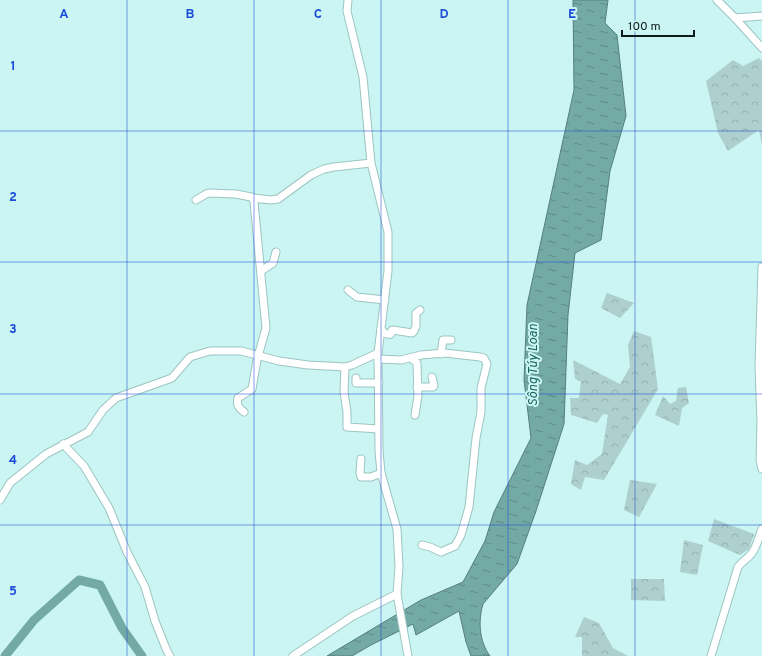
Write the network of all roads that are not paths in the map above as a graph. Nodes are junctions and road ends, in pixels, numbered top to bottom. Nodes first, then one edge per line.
1 (348, 0) edge
2 (717, 0) edge
3 (762, 16) edge
4 (735, 18) junction
5 (762, 48) edge
6 (371, 163) junction
7 (253, 198) junction
8 (196, 200) dead end
9 (276, 252) dead end
10 (762, 267) edge
11 (261, 271) junction
12 (348, 290) dead end
13 (385, 300) junction
14 (420, 310) dead end
15 (381, 329) junction
16 (451, 340) dead end
17 (441, 354) junction
18 (259, 355) junction
19 (378, 356) junction
20 (411, 358) junction
21 (345, 367) junction
22 (432, 377) dead end
23 (356, 378) dead end
24 (379, 383) junction
25 (417, 388) junction
26 (244, 412) dead end
27 (415, 415) dead end
28 (379, 429) junction
29 (63, 444) junction
30 (361, 459) dead end
31 (762, 469) edge
32 (381, 473) junction
33 (0, 500) edge
34 (762, 528) edge
35 (422, 545) dead end
36 (397, 594) junction
37 (408, 655) edge
38 (170, 656) edge
39 (293, 656) edge
40 (711, 656) edge

1 - 6 street
2 - 4 street
3 - 4 street
4 - 5 street
6 - 7 street
6 - 13 street
7 - 8 street
7 - 11 street
9 - 11 street
10 - 31 street
11 - 18 street
12 - 13 street
13 - 15 street
14 - 15 street
15 - 19 street
16 - 17 street
17 - 20 street
17 - 35 street
18 - 21 street
18 - 26 street
18 - 29 street
19 - 20 street
19 - 21 street
19 - 24 street
20 - 25 street
21 - 28 street
22 - 25 street
23 - 24 street
24 - 28 street
25 - 27 street
28 - 32 street
29 - 33 street
29 - 38 street
30 - 32 street
32 - 36 street
34 - 40 street
36 - 37 street
36 - 39 street

